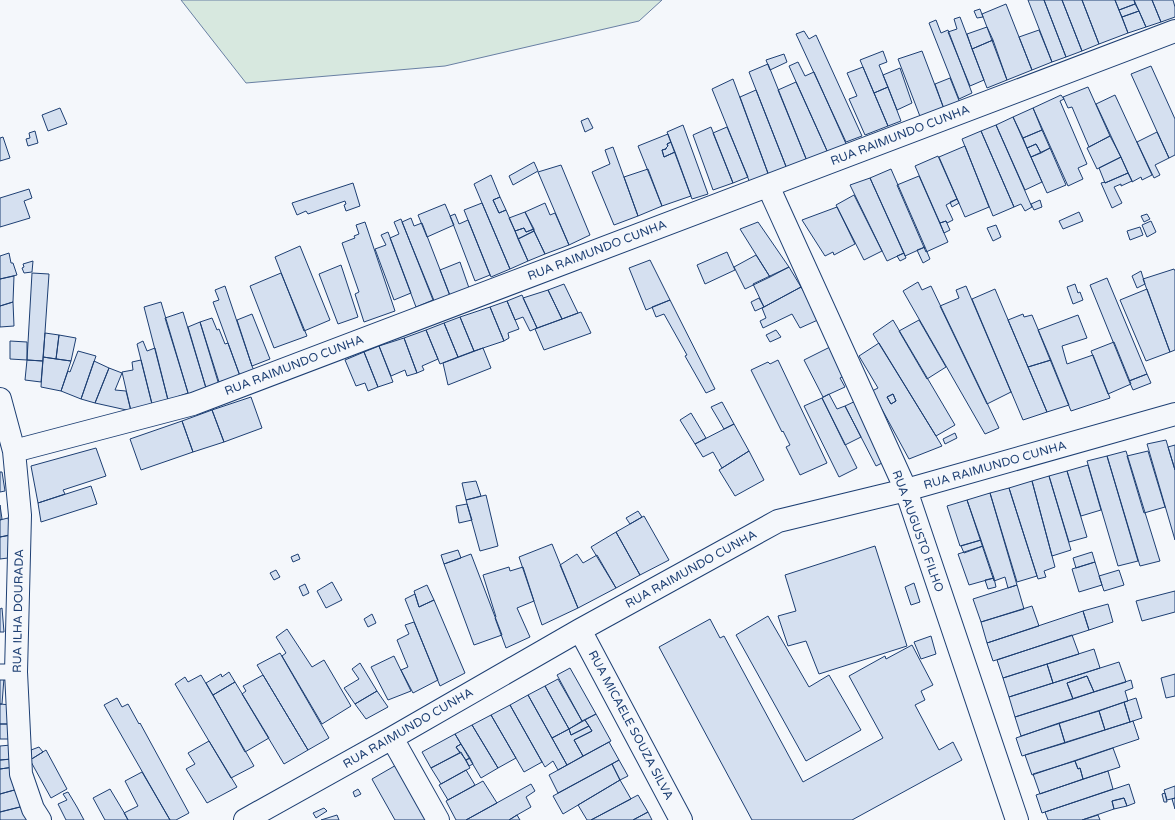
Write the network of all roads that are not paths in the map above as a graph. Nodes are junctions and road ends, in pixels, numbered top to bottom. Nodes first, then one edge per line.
1 (1175, 31) edge
2 (768, 186) junction
3 (0, 399) edge
4 (1175, 414) edge
5 (14, 451) junction
6 (906, 490) junction
7 (580, 630) junction
8 (8, 672) edge
9 (392, 738) junction
10 (40, 820) edge
11 (246, 820) edge
12 (438, 820) edge
13 (681, 820) edge
14 (1017, 820) edge

1 - 2 street, RUA RAIMUNDO CUNHA
2 - 5 street, RUA RAIMUNDO CUNHA
2 - 6 street, RUA AUGUSTO FILHO
3 - 5 street, RUA ILHA DOURADA
4 - 6 street, RUA RAIMUNDO CUNHA
5 - 8 street, RUA ILHA DOURADA
6 - 7 street, RUA RAIMUNDO CUNHA
6 - 14 street, RUA AUGUSTO FILHO
7 - 9 street, RUA RAIMUNDO CUNHA
7 - 13 street, RUA MICAELE SOUZA SILVA
8 - 10 street, RUA ILHA DOURADA
9 - 11 street, RUA RAIMUNDO CUNHA
9 - 12 street

